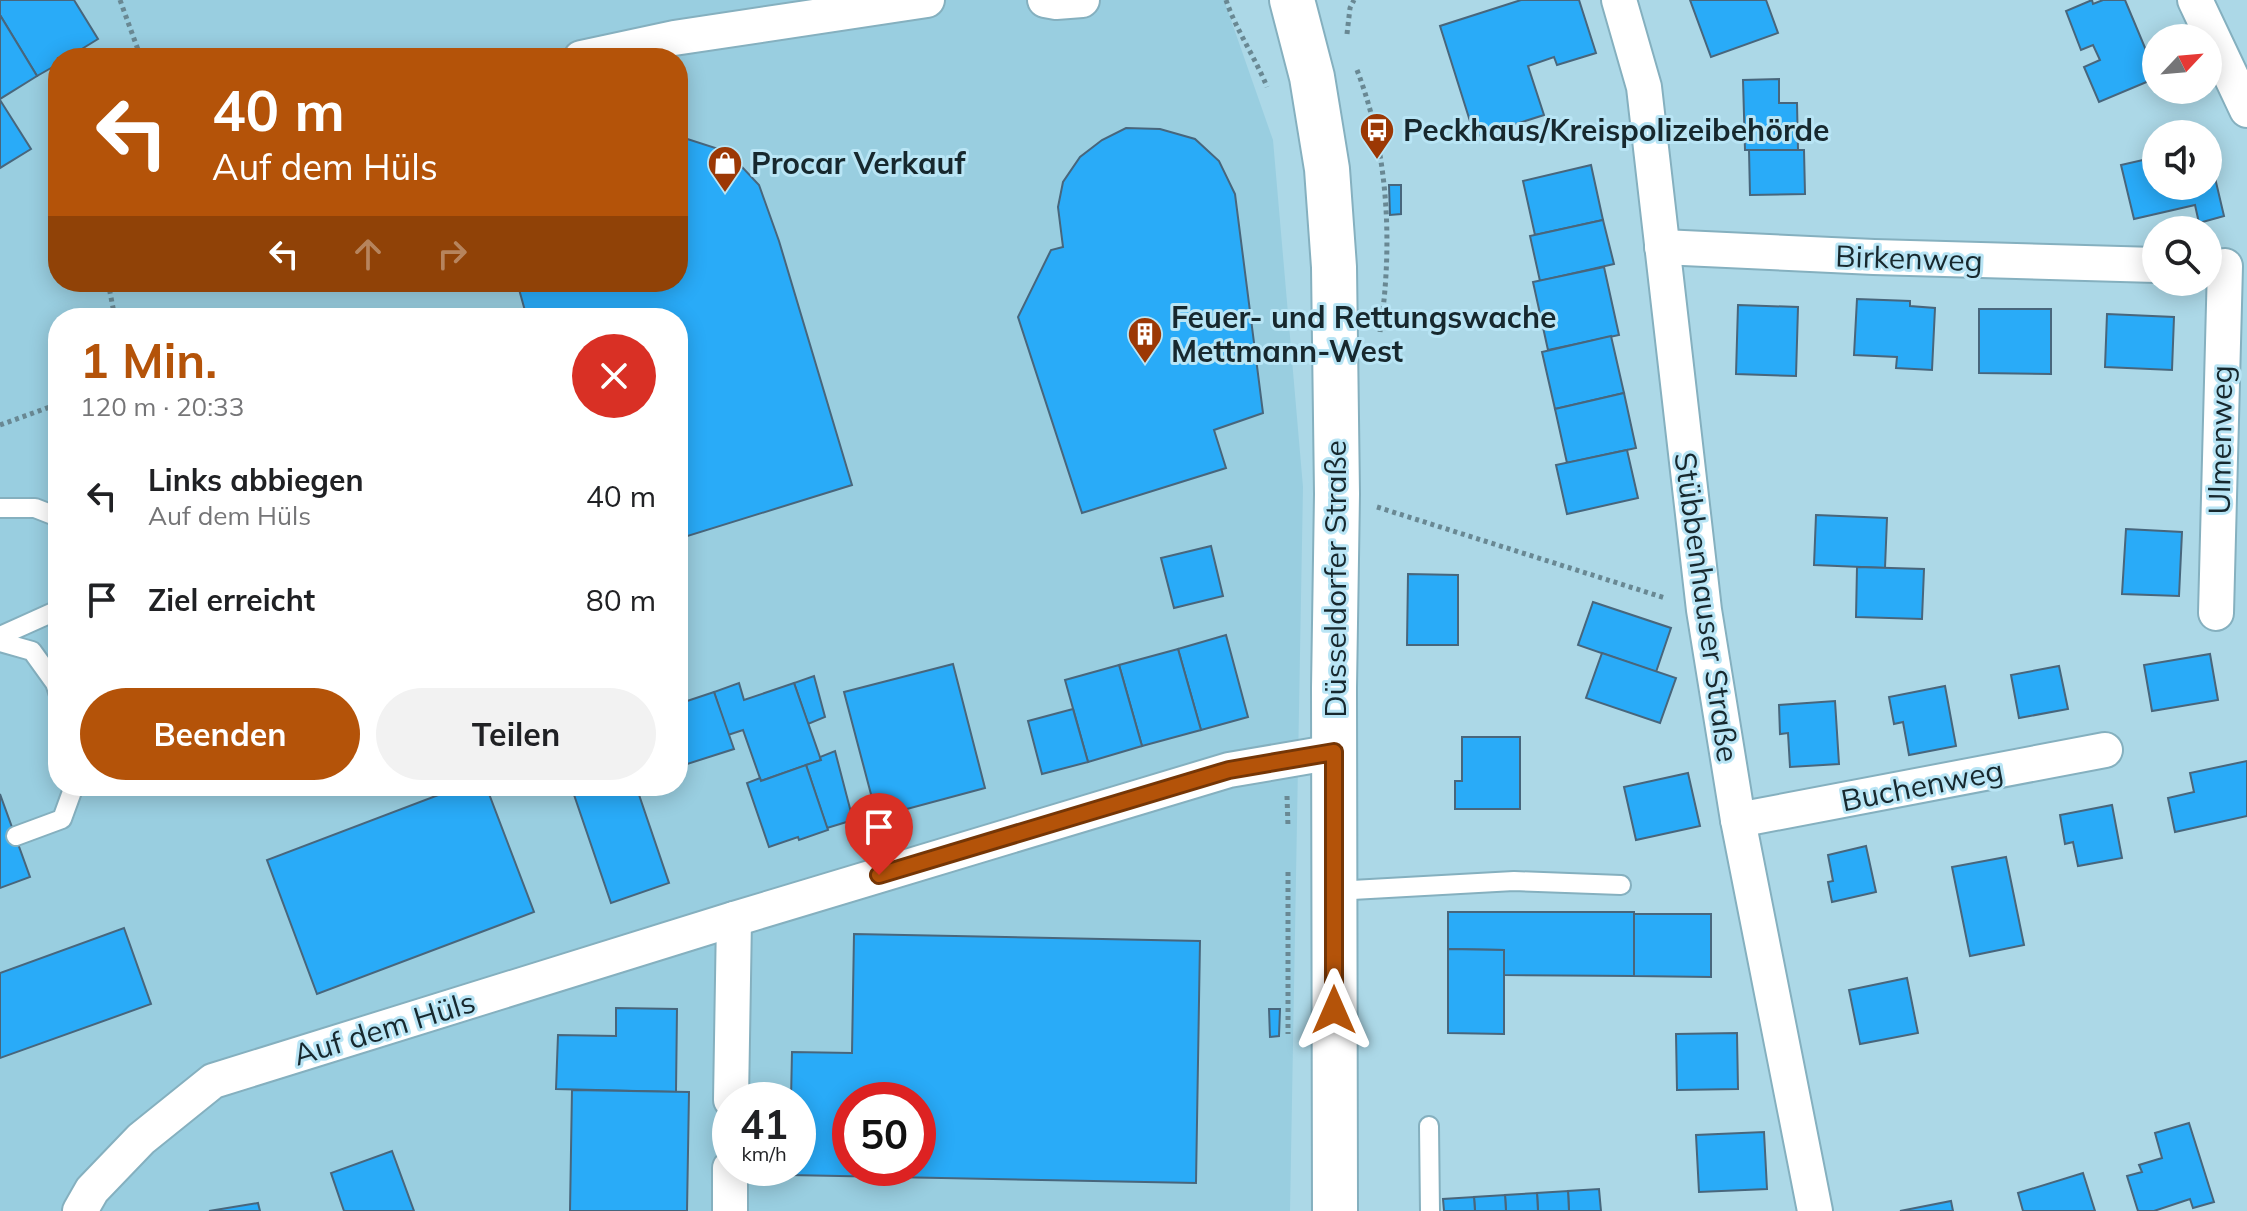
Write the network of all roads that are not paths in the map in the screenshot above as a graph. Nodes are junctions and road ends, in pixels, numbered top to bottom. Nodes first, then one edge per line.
1 (927, 0) edge
2 (1045, 0) edge
3 (1082, 0) edge
4 (1292, 0) edge
5 (1619, 0) edge
6 (2195, 0) edge
7 (628, 48) edge
8 (2247, 110) edge
9 (1662, 247) junction
10 (2142, 265) edge
11 (2227, 265) edge
12 (0, 508) edge
13 (48, 513) edge
14 (2216, 613) dead end
15 (48, 614) edge
16 (0, 636) edge
17 (0, 642) edge
18 (48, 673) edge
19 (2105, 750) dead end
20 (1334, 752) junction
21 (70, 796) edge
22 (1738, 820) junction
23 (16, 836) dead end
24 (1621, 885) dead end
25 (1334, 891) junction
26 (734, 919) junction
27 (731, 1082) edge
28 (1429, 1126) dead end
29 (730, 1186) edge
30 (80, 1211) edge
31 (730, 1211) edge
32 (1335, 1211) edge
33 (1430, 1211) edge
34 (1815, 1211) edge

1 - 7 street
2 - 3 street
4 - 20 main road, Düsseldorfer Straße
5 - 9 street, Stübbenhauser Straße
6 - 8 street
9 - 10 street, Birkenweg
9 - 22 street, Stübbenhauser Straße
11 - 14 street, Ulmenweg
12 - 13 lane
15 - 16 lane
17 - 18 lane
19 - 22 street, Buchenweg
20 - 25 main road, Düsseldorfer Straße
20 - 26 street, Auf dem Hüls
21 - 23 lane
22 - 34 street, Stübbenhauser Straße
24 - 25 lane
25 - 32 main road, Düsseldorfer Straße
26 - 27 street
26 - 30 street, Auf dem Hüls
28 - 33 lane
29 - 31 street

